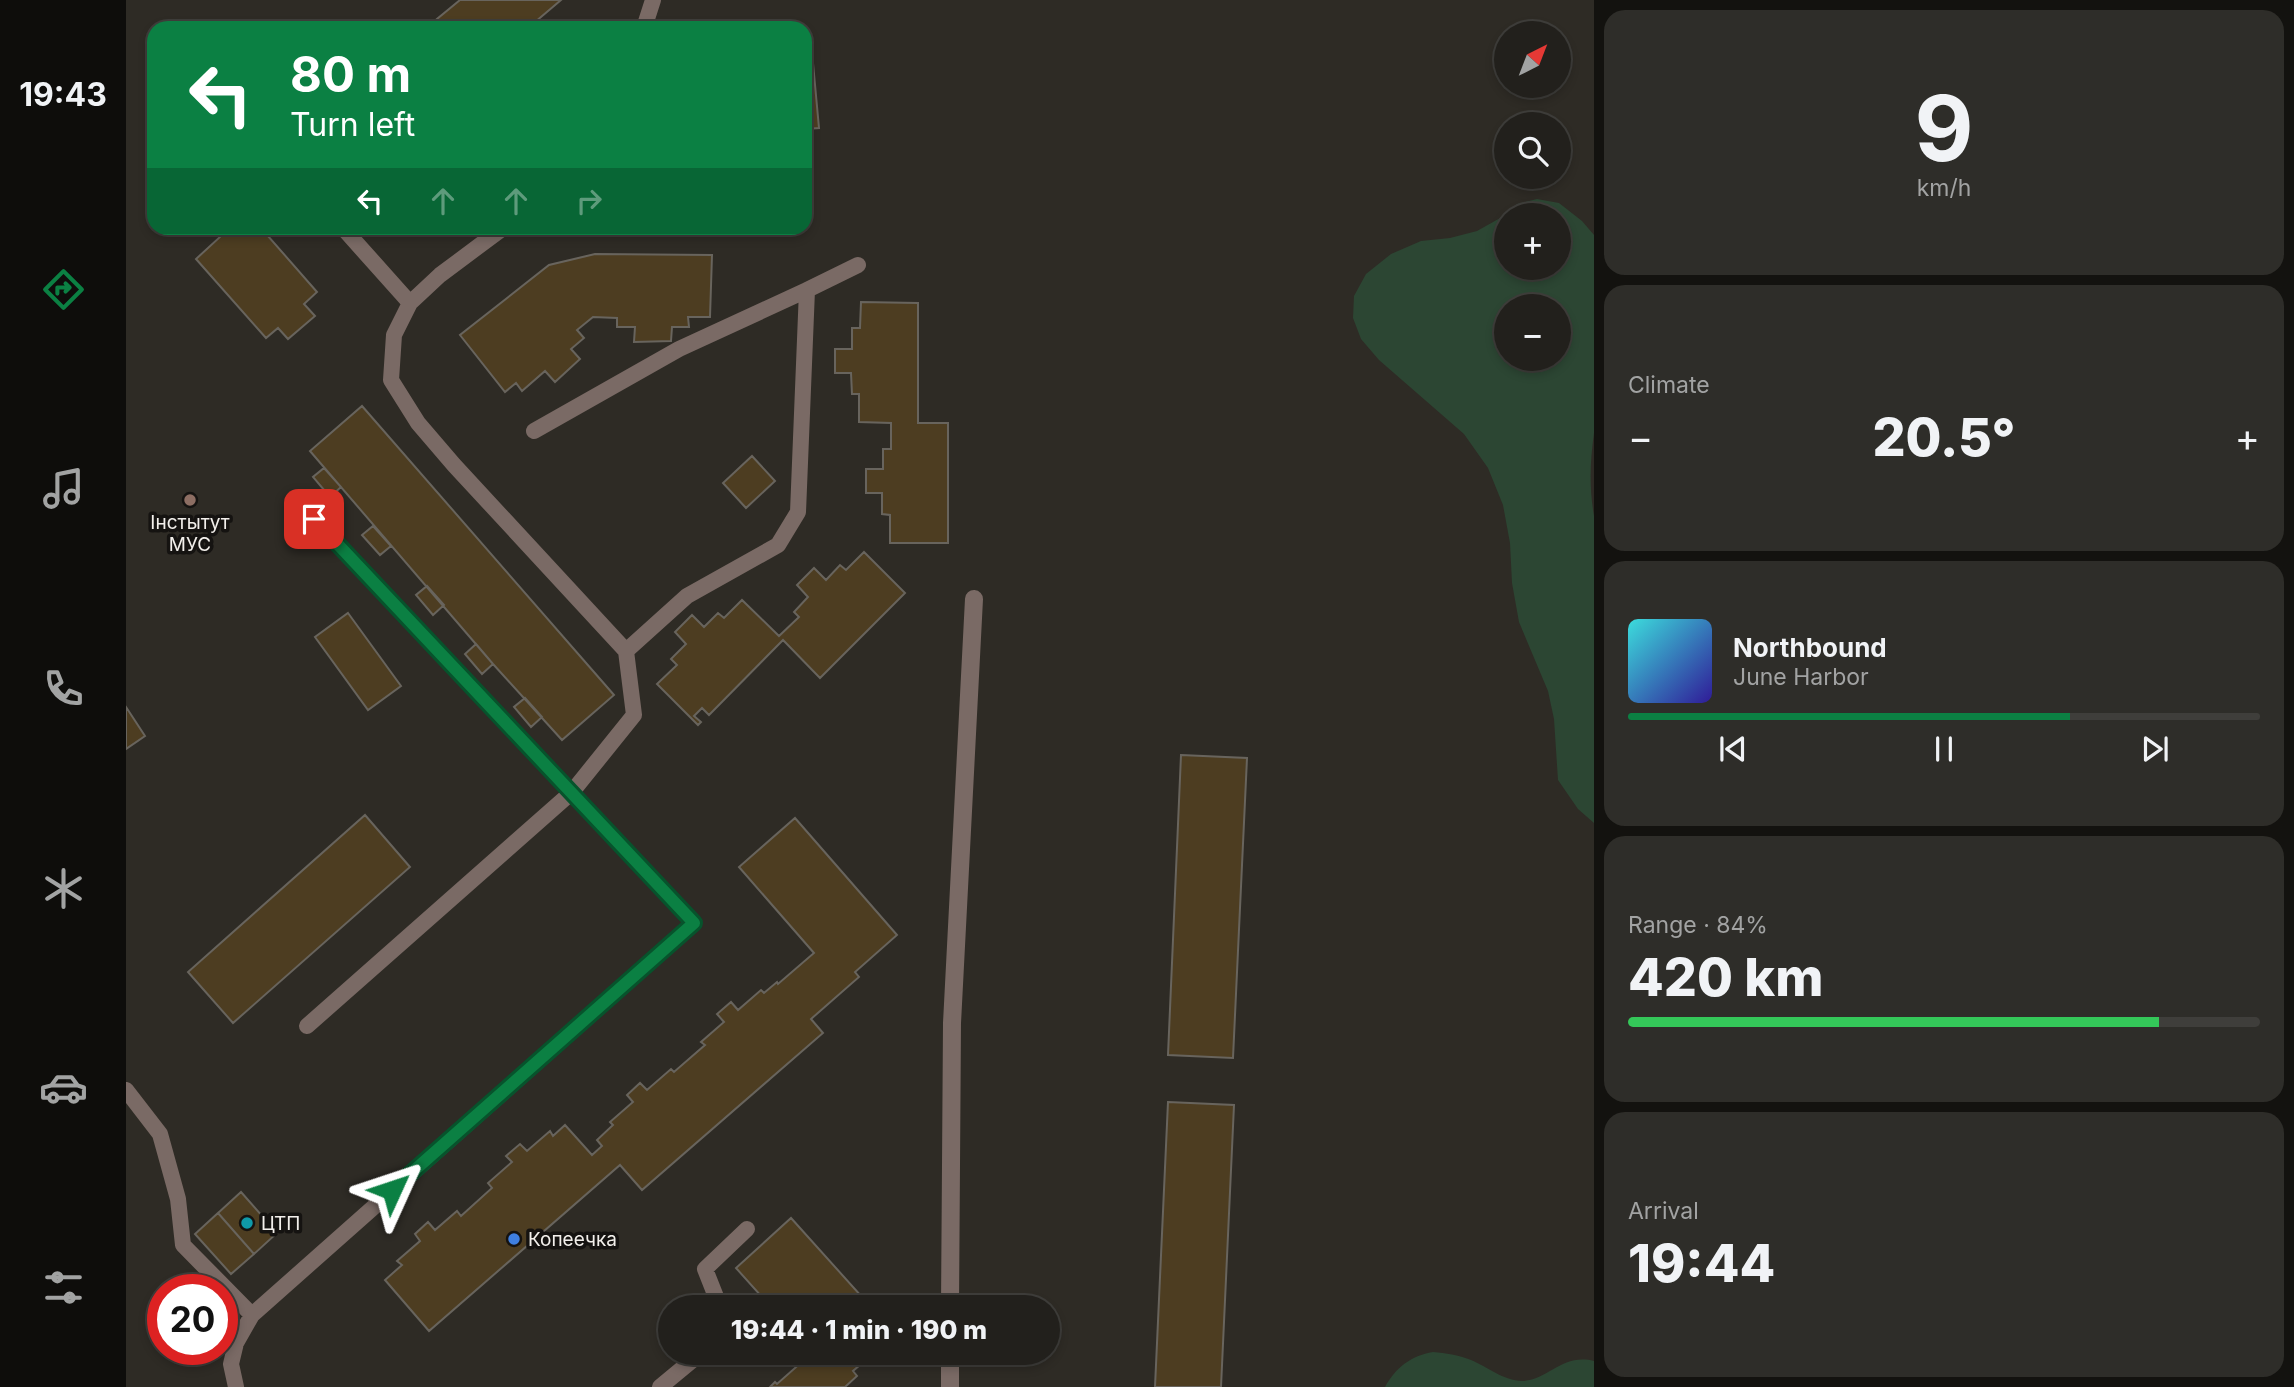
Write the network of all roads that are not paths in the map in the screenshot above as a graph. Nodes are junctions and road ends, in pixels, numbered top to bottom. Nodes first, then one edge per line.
1 (653, 0) edge
2 (647, 21) edge
3 (349, 235) edge
4 (481, 235) edge
5 (858, 265) dead end
6 (807, 290) junction
7 (410, 303) junction
8 (534, 431) dead end
9 (314, 519) dead end
10 (974, 599) dead end
11 (626, 651) junction
12 (572, 792) junction
13 (307, 1026) dead end
14 (126, 1090) edge
15 (747, 1229) dead end
16 (715, 1295) edge
17 (950, 1295) edge
18 (252, 1315) junction
19 (687, 1365) edge
20 (950, 1365) edge
21 (236, 1387) edge
22 (660, 1387) edge
23 (950, 1387) edge

1 - 2 lane
3 - 7 lane
4 - 7 lane
5 - 6 lane
6 - 8 lane
6 - 11 lane
7 - 11 lane
9 - 12 lane
10 - 17 street
11 - 12 lane
12 - 13 lane
12 - 18 lane
14 - 18 lane
15 - 16 lane
18 - 21 lane
19 - 22 lane
20 - 23 street

